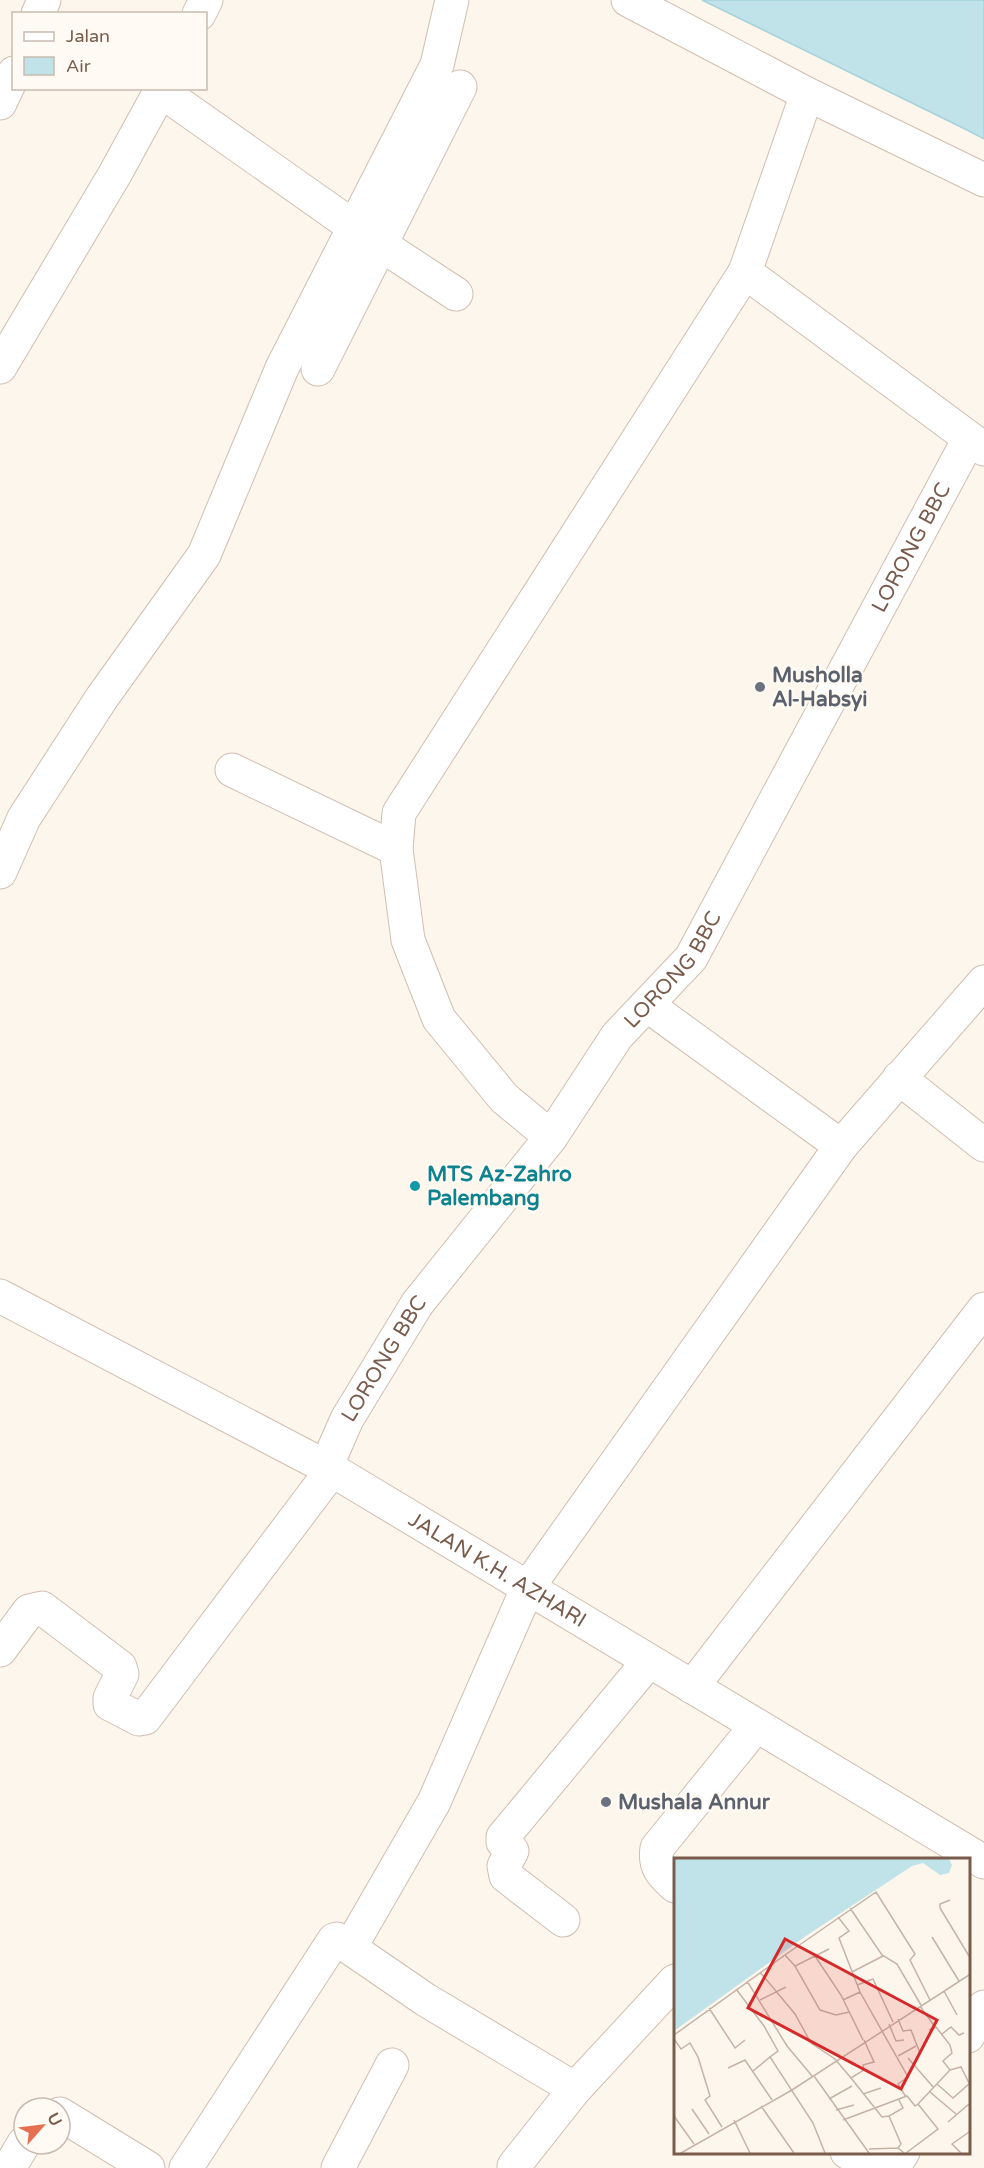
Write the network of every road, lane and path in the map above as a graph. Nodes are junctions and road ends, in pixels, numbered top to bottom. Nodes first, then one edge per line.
1 (452, 0) edge
2 (628, 0) edge
3 (12, 77) edge
4 (460, 87) dead end
5 (160, 90) edge
6 (162, 90) edge
7 (807, 94) junction
8 (0, 102) edge
9 (984, 180) edge
10 (354, 227) junction
11 (381, 244) junction
12 (746, 272) junction
13 (456, 294) dead end
14 (0, 367) edge
15 (318, 369) dead end
16 (977, 444) edge
17 (232, 770) dead end
18 (396, 849) junction
19 (0, 872) edge
20 (984, 982) edge
21 (647, 1005) junction
22 (900, 1078) junction
23 (551, 1137) junction
24 (984, 1145) edge
25 (841, 1146) junction
26 (0, 1296) edge
27 (984, 1309) edge
28 (329, 1469) junction
29 (530, 1588) junction
30 (0, 1650) edge
31 (649, 1661) junction
32 (692, 1687) junction
33 (756, 1726) junction
34 (984, 1862) edge
35 (674, 1885) edge
36 (563, 1920) dead end
37 (351, 1946) junction
38 (674, 1982) edge
39 (984, 2007) edge
40 (969, 2034) edge
41 (392, 2065) dead end
42 (575, 2089) junction
43 (72, 2121) edge
44 (850, 2153) edge
45 (902, 2153) edge
46 (514, 2166) dead end
47 (148, 2168) edge
48 (186, 2168) edge
49 (338, 2168) edge
50 (873, 2168) edge
51 (893, 2168) edge

1 - 10 street
2 - 7 street
3 - 8 street
4 - 11 street
5 - 14 street
6 - 10 street
7 - 9 street
7 - 12 street
10 - 11 street
10 - 19 street
11 - 13 street
11 - 15 street
12 - 16 street
12 - 18 street
16 - 21 street, LORONG BBC
17 - 18 street
18 - 23 street
20 - 22 street
21 - 23 street, LORONG BBC
21 - 25 street
22 - 24 street
22 - 25 street
23 - 28 street, LORONG BBC
25 - 29 street
26 - 28 street, JALAN K.H. AZHARI
27 - 32 street
28 - 29 street, JALAN K.H. AZHARI
28 - 30 street, LORONG BBC
29 - 31 street, JALAN K.H. AZHARI
29 - 37 street
31 - 32 street, JALAN K.H. AZHARI
31 - 36 street
32 - 33 street, JALAN K.H. AZHARI
33 - 34 street, JALAN K.H. AZHARI
33 - 35 street
37 - 42 street
37 - 48 street
38 - 42 street
39 - 40 street
41 - 49 street
42 - 46 street
43 - 47 street
44 - 50 street
45 - 51 street

